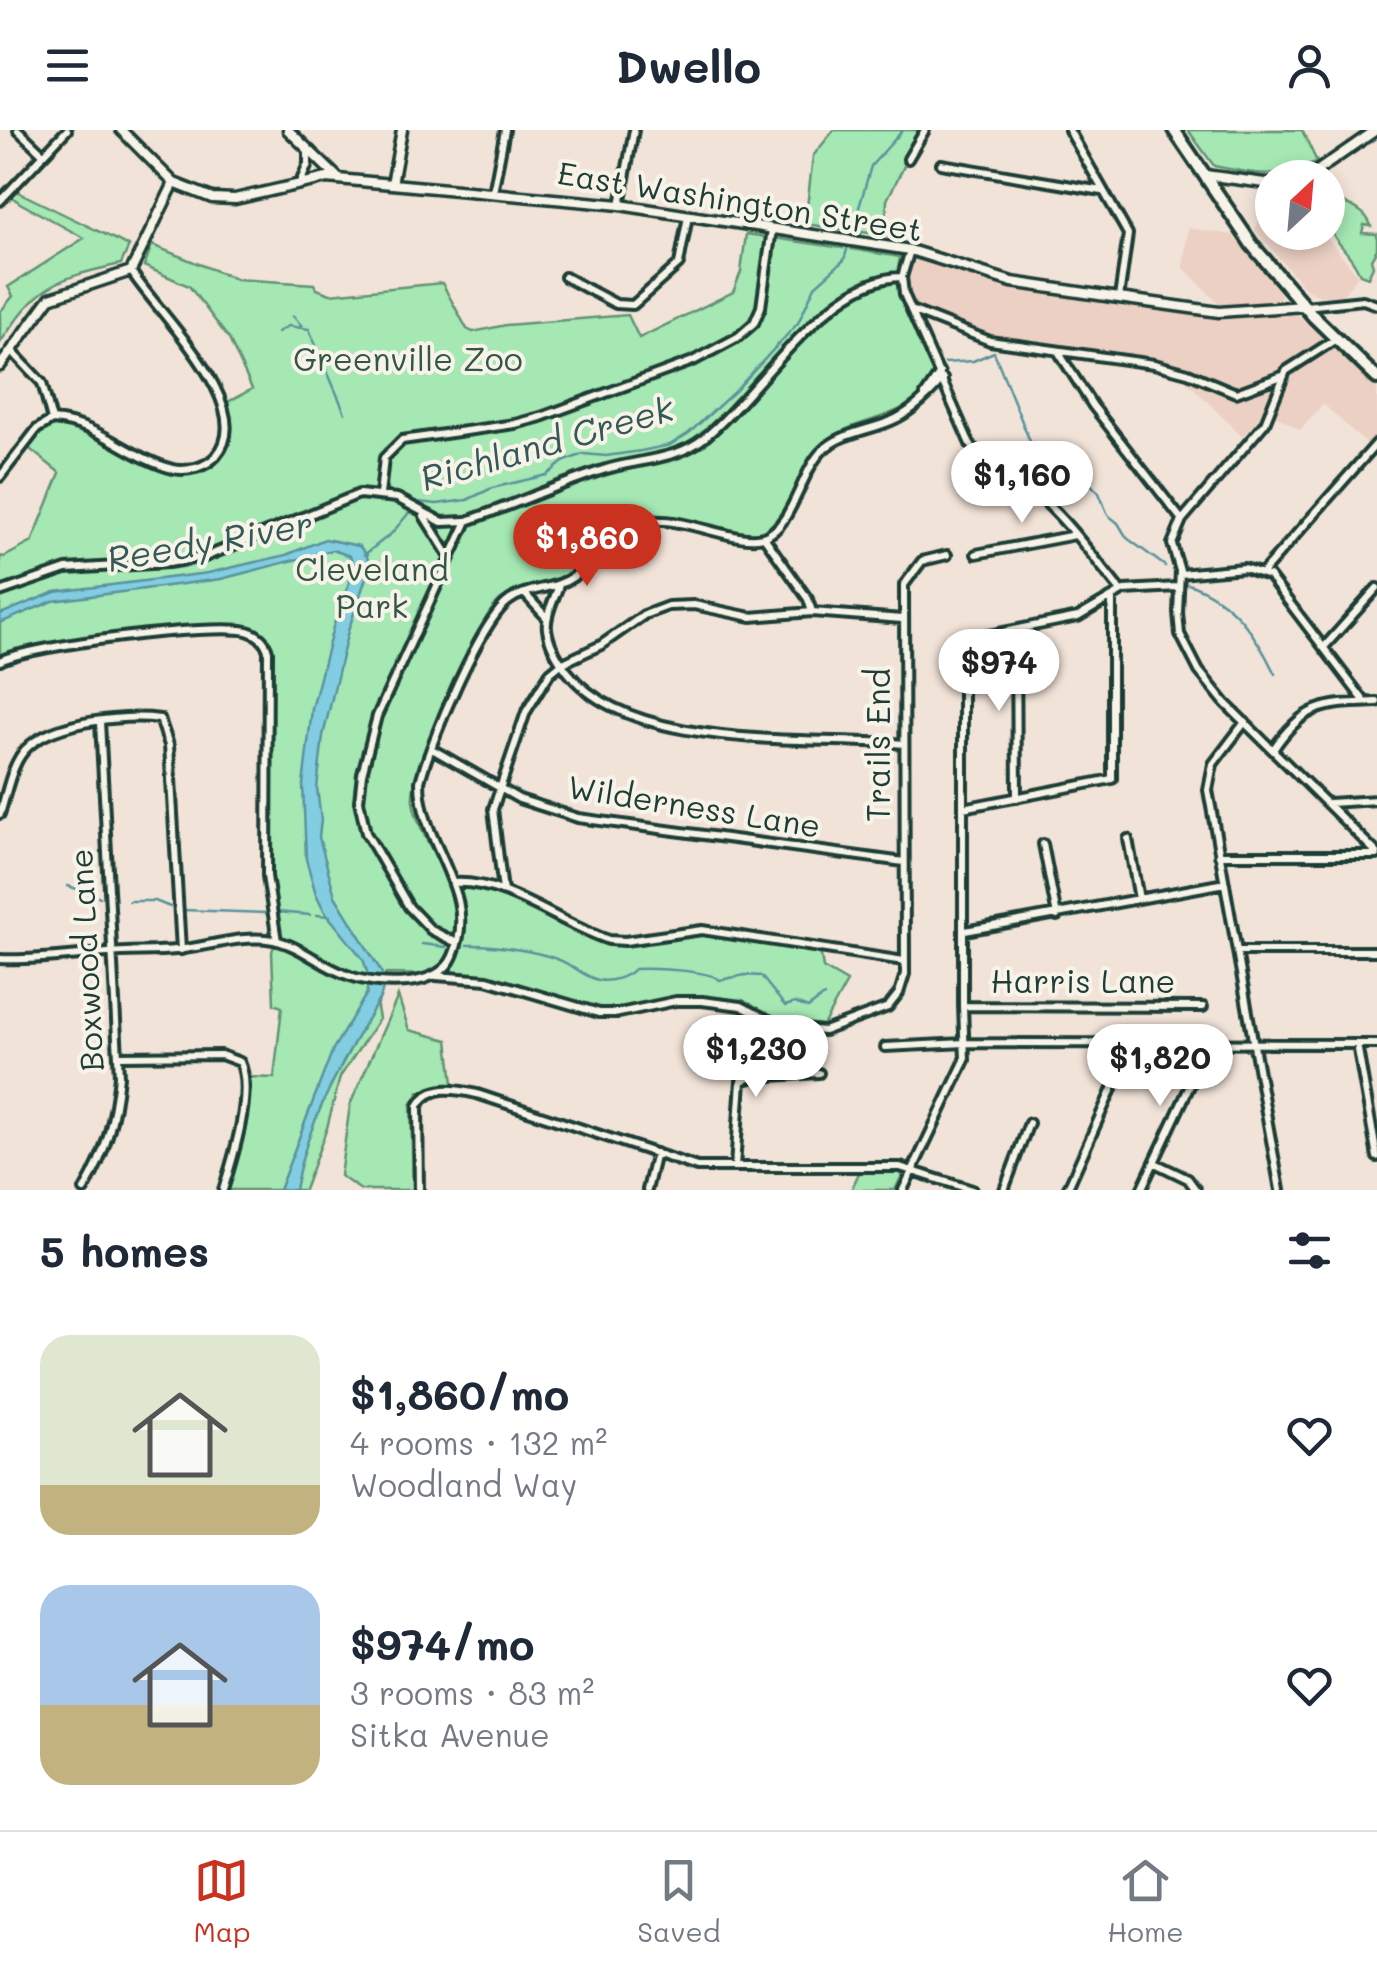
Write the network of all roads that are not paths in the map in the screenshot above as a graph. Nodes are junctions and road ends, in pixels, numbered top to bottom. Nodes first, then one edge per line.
1 (18, 130) edge
2 (67, 130) edge
3 (121, 130) edge
4 (402, 130) edge
5 (505, 130) edge
6 (634, 130) edge
7 (925, 130) edge
8 (1069, 130) edge
9 (1174, 130) edge
10 (1376, 130) edge
11 (293, 132) edge
12 (308, 150) junction
13 (42, 154) junction
14 (908, 160) dead end
15 (1333, 160) edge
16 (941, 164) dead end
17 (1205, 175) junction
18 (339, 179) junction
19 (1255, 182) edge
20 (174, 183) junction
21 (300, 183) junction
22 (392, 184) junction
23 (1103, 191) junction
24 (493, 193) junction
25 (0, 201) edge
26 (620, 205) junction
27 (688, 216) junction
28 (772, 229) junction
29 (910, 250) junction
30 (131, 271) junction
31 (564, 277) dead end
32 (902, 277) junction
33 (1118, 298) junction
34 (1377, 305) edge
35 (1304, 306) junction
36 (910, 310) junction
37 (1336, 340) junction
38 (11, 350) junction
39 (1058, 352) junction
40 (0, 366) edge
41 (942, 376) junction
42 (1283, 376) junction
43 (1377, 378) edge
44 (52, 420) junction
45 (1377, 443) edge
46 (0, 477) edge
47 (380, 495) junction
48 (421, 513) junction
49 (1182, 520) junction
50 (467, 521) junction
51 (1075, 535) junction
52 (764, 537) junction
53 (976, 554) dead end
54 (449, 556) junction
55 (947, 556) dead end
56 (1262, 572) junction
57 (1180, 574) junction
58 (560, 584) junction
59 (1178, 587) junction
60 (1377, 588) edge
61 (0, 592) edge
62 (1121, 592) junction
63 (524, 594) junction
64 (1112, 598) junction
65 (812, 612) junction
66 (902, 619) junction
67 (548, 620) junction
68 (1016, 630) junction
69 (1324, 646) junction
70 (0, 661) edge
71 (561, 664) junction
72 (1365, 702) junction
73 (1377, 702) edge
74 (100, 722) junction
75 (1245, 722) junction
76 (904, 744) junction
77 (432, 749) junction
78 (1274, 750) junction
79 (498, 789) junction
80 (1017, 798) junction
81 (1377, 800) edge
82 (1329, 803) junction
83 (963, 808) junction
84 (0, 814) edge
85 (1128, 839) dead end
86 (1043, 844) dead end
87 (1377, 854) edge
88 (1219, 855) junction
89 (904, 862) junction
90 (454, 883) junction
91 (1224, 883) junction
92 (503, 890) junction
93 (1138, 899) junction
94 (1057, 916) junction
95 (965, 931) junction
96 (276, 941) junction
97 (458, 943) junction
98 (180, 950) junction
99 (1238, 951) junction
100 (1377, 951) edge
101 (113, 952) junction
102 (0, 959) edge
103 (904, 961) junction
104 (448, 966) junction
105 (436, 976) junction
106 (459, 978) junction
107 (963, 1006) junction
108 (1203, 1008) dead end
109 (966, 1043) junction
110 (1210, 1043) junction
111 (1132, 1044) junction
112 (1254, 1044) junction
113 (1356, 1044) junction
114 (1377, 1044) edge
115 (885, 1047) dead end
116 (119, 1056) junction
117 (819, 1074) dead end
118 (1029, 1123) dead end
119 (656, 1153) junction
120 (1377, 1157) edge
121 (1155, 1162) junction
122 (735, 1167) junction
123 (913, 1170) junction
124 (966, 1189) edge
125 (84, 1190) edge
126 (223, 1190) edge
127 (419, 1190) edge
128 (647, 1190) edge
129 (903, 1190) edge
130 (1004, 1190) edge
131 (1067, 1190) edge
132 (1141, 1190) edge
133 (1196, 1190) edge
134 (1280, 1190) edge

1 - 13 street
2 - 13 street
3 - 20 street
4 - 22 street
5 - 24 street
6 - 26 street
7 - 14 street
8 - 23 street
9 - 17 main road
10 - 15 street
11 - 12 street
12 - 18 street
12 - 21 street
13 - 25 street
16 - 23 street
17 - 19 street
17 - 35 main road
18 - 21 street, East Washington Street
18 - 22 street, East Washington Street
20 - 21 street, East Washington Street
20 - 30 street
22 - 24 street, East Washington Street
23 - 33 street
24 - 26 street, East Washington Street
26 - 27 street, East Washington Street
27 - 28 street, East Washington Street
27 - 31 street
28 - 29 street, East Washington Street
28 - 47 street
29 - 32 street
29 - 33 street, East Washington Street
30 - 38 street
30 - 44 street
32 - 36 street
32 - 50 street
33 - 35 street, East Washington Street
34 - 35 street, East Washington Street
35 - 37 main road
36 - 39 street
36 - 41 street
37 - 42 street
37 - 43 main road
38 - 40 street
38 - 44 street
39 - 42 street
39 - 49 street
41 - 51 street
41 - 52 street
42 - 49 street
44 - 46 street
45 - 56 street
47 - 48 street
47 - 61 street
48 - 50 street
48 - 54 street
49 - 57 street
50 - 54 street
51 - 53 street
51 - 62 street
52 - 58 street
52 - 65 street
54 - 97 street
55 - 66 street, Trails End
56 - 57 street
56 - 69 street
57 - 59 street
58 - 63 street
58 - 67 street
59 - 62 street
59 - 75 street
60 - 69 street
62 - 64 street
63 - 67 street
63 - 77 street
64 - 68 street
64 - 80 street
65 - 66 street
65 - 71 street
66 - 76 street, Trails End
67 - 71 street
68 - 80 street
68 - 83 street
69 - 72 street
70 - 96 street
71 - 76 street
71 - 79 street
72 - 73 street
72 - 78 street
74 - 84 street
74 - 98 street
74 - 101 street, Boxwood Lane
75 - 78 street
75 - 88 street
76 - 89 street, Trails End
77 - 79 street, Wilderness Lane
77 - 90 street
78 - 82 street
79 - 89 street, Wilderness Lane
79 - 92 street
80 - 83 street
81 - 82 street
82 - 87 street
83 - 95 street
85 - 93 street
86 - 94 street
87 - 88 street
88 - 91 street
89 - 103 street, Trails End
90 - 92 street
90 - 97 street
91 - 93 street
91 - 99 street
92 - 103 street
93 - 94 street
94 - 95 street
95 - 107 street
96 - 98 street
96 - 105 street
97 - 104 street
98 - 101 street
99 - 100 street
99 - 112 street
101 - 102 street
101 - 116 street, Boxwood Lane
103 - 106 street, Trails End
104 - 105 street
104 - 106 street
105 - 106 street
107 - 108 street, Harris Lane
107 - 109 street
109 - 111 street
109 - 115 street
109 - 123 street
110 - 111 street
110 - 112 street
110 - 121 street
111 - 131 street
112 - 113 street
112 - 134 street
113 - 114 street
113 - 120 street
116 - 125 street, Boxwood Lane
116 - 126 street
117 - 122 street
118 - 130 street
119 - 122 street
119 - 127 street
119 - 128 street
121 - 132 street
121 - 133 street
122 - 123 street
123 - 124 street
123 - 129 street

